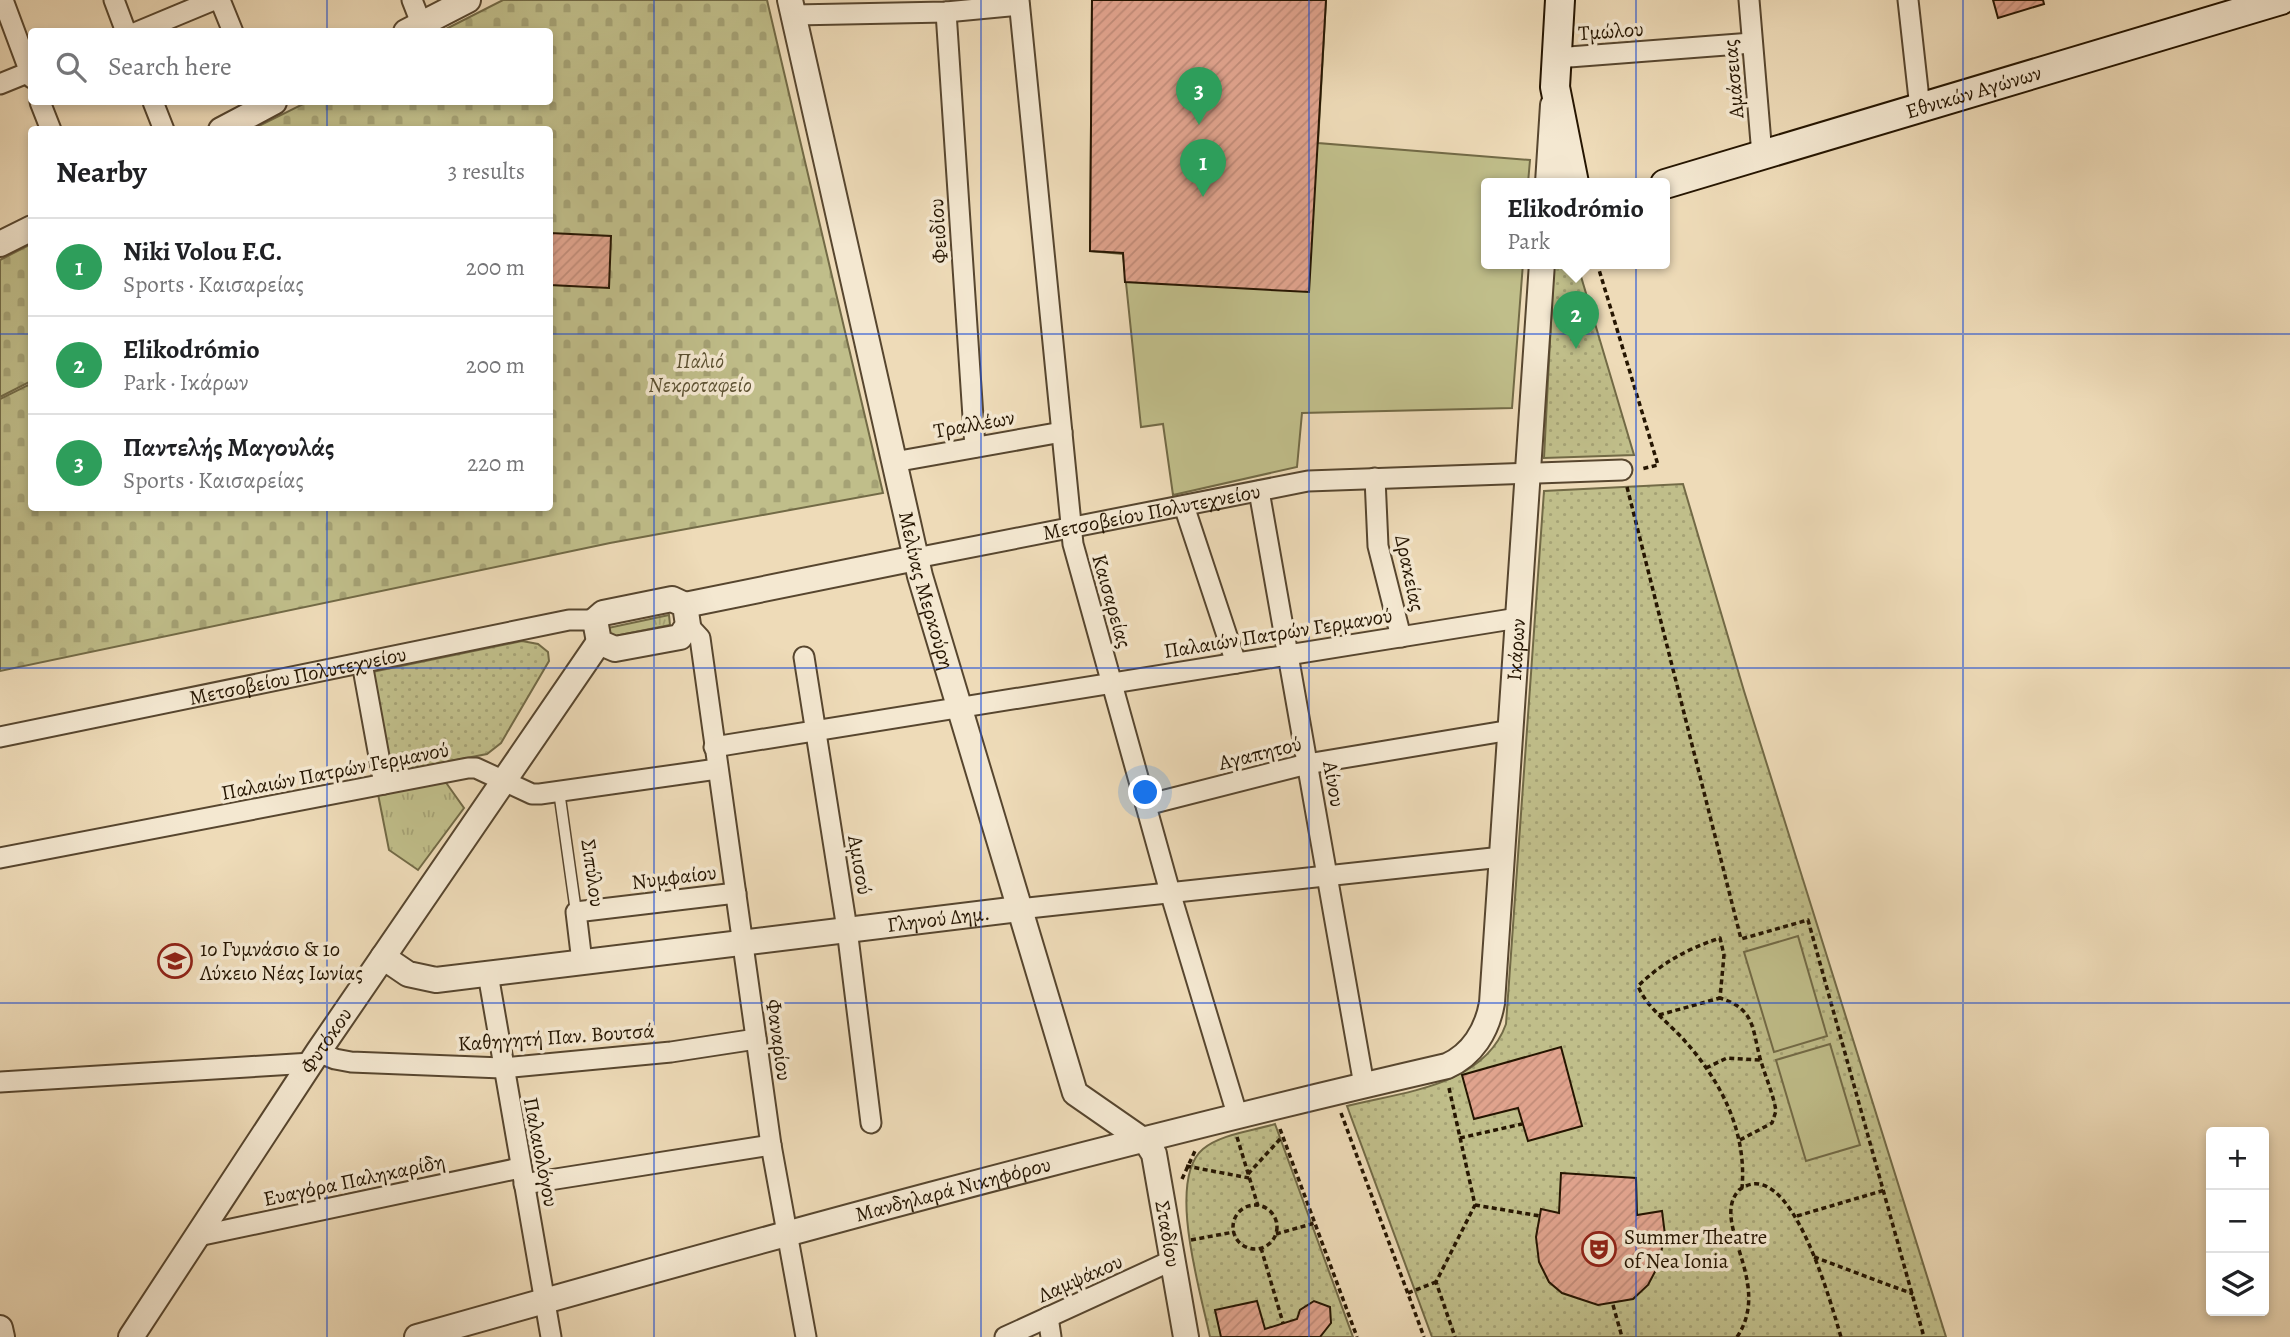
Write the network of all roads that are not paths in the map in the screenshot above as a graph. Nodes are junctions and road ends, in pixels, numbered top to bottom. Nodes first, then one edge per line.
1 (3, 0) edge
2 (114, 0) edge
3 (214, 0) edge
4 (220, 0) edge
5 (412, 0) edge
6 (468, 0) edge
7 (1560, 0) edge
8 (1749, 0) edge
9 (1908, 0) edge
10 (2281, 0) edge
11 (1019, 2) edge
12 (792, 8) edge
13 (946, 12) junction
14 (414, 27) edge
15 (124, 28) edge
16 (147, 28) edge
17 (231, 28) edge
18 (1752, 43) junction
19 (1556, 58) junction
20 (28, 66) edge
21 (28, 75) edge
22 (0, 84) edge
23 (1555, 86) junction
24 (41, 105) edge
25 (154, 105) edge
26 (263, 105) edge
27 (1920, 108) junction
28 (49, 126) edge
29 (162, 126) edge
30 (228, 126) edge
31 (1762, 155) junction
32 (1548, 178) edge
33 (1573, 178) edge
34 (1670, 183) edge
35 (28, 230) edge
36 (0, 244) edge
37 (1542, 269) edge
38 (1062, 432) junction
39 (975, 447) junction
40 (894, 462) junction
41 (1622, 470) road end
42 (1528, 474) junction
43 (1375, 478) junction
44 (1259, 491) junction
45 (1184, 506) junction
46 (1071, 529) junction
47 (916, 558) junction
48 (686, 615) junction
49 (1518, 618) junction
50 (597, 631) junction
51 (1401, 637) junction
52 (1288, 654) junction
53 (804, 657) dead end
54 (362, 663) junction
55 (1236, 663) junction
56 (1112, 683) junction
57 (960, 708) junction
58 (814, 730) junction
59 (1511, 730) junction
60 (0, 737) edge
61 (714, 747) junction
62 (1307, 764) junction
63 (717, 769) junction
64 (506, 782) junction
65 (384, 784) junction
66 (559, 791) junction
67 (1146, 805) junction
68 (1503, 857) junction
69 (0, 858) edge
70 (1327, 877) junction
71 (1170, 892) junction
72 (736, 893) junction
73 (1019, 909) junction
74 (576, 912) junction
75 (847, 929) junction
76 (742, 941) junction
77 (383, 957) junction
78 (582, 961) junction
79 (488, 974) junction
80 (1481, 1034) joint
81 (756, 1039) junction
82 (314, 1057) junction
83 (502, 1068) junction
84 (0, 1082) edge
85 (1364, 1085) junction
86 (1241, 1122) junction
87 (871, 1123) dead end
88 (1141, 1138) junction
89 (771, 1144) junction
90 (522, 1176) junction
91 (787, 1233) junction
92 (198, 1236) junction
93 (1180, 1251) junction
94 (545, 1301) junction
95 (1049, 1327) edge
96 (0, 1328) edge
97 (2, 1337) edge
98 (131, 1337) edge
99 (417, 1337) edge
100 (551, 1337) edge
101 (806, 1337) edge
102 (1005, 1337) edge
103 (1186, 1337) edge

1 - 20 street
2 - 15 street
3 - 16 street
4 - 17 street
5 - 14 street
6 - 14 street
7 - 19 main road
8 - 18 street, Αμάσειας
9 - 27 street
10 - 27 main road, Εθνικών Αγώνων
11 - 13 street
11 - 38 street, Καισαρείας
12 - 13 street
12 - 40 street, Μελίνας Μερκούρη
13 - 39 street, Φειδίου
18 - 19 street, Τμώλου
18 - 31 street, Αμάσειας
19 - 23 main road
21 - 22 street
23 - 32 street
23 - 33 main road
24 - 28 street
25 - 29 street
26 - 30 street
27 - 31 main road, Εθνικών Αγώνων
31 - 34 main road, Εθνικών Αγώνων
35 - 36 street
37 - 42 street, Ικάρων
38 - 39 street, Τραλλέων
38 - 46 street, Καισαρείας
39 - 40 street, Τραλλέων
40 - 47 street, Μελίνας Μερκούρη
41 - 42 street, Μετσοβείου Πολυτεχνείου
42 - 43 street, Μετσοβείου Πολυτεχνείου
42 - 49 street, Ικάρων
43 - 44 street, Μετσοβείου Πολυτεχνείου
43 - 51 street, Δρακείας
44 - 45 street, Μετσοβείου Πολυτεχνείου
44 - 52 street, Αίνου
45 - 46 street, Μετσοβείου Πολυτεχνείου
45 - 55 street
46 - 47 street, Μετσοβείου Πολυτεχνείου
46 - 56 street, Καισαρείας
47 - 48 street, Μετσοβείου Πολυτεχνείου
47 - 57 street, Μελίνας Μερκούρη
48 - 50 street
48 - 50 street
48 - 61 street, Φαναρίου
49 - 51 street, Παλαιών Πατρών Γερμανού
49 - 59 street, Ικάρων
50 - 54 street, Μετσοβείου Πολυτεχνείου
50 - 64 street, Φυτόκου
51 - 52 street, Παλαιών Πατρών Γερμανού
52 - 55 street, Παλαιών Πατρών Γερμανού
52 - 62 street, Αίνου
53 - 58 street, Αμισού
54 - 60 street, Μετσοβείου Πολυτεχνείου
54 - 65 street
55 - 56 street, Παλαιών Πατρών Γερμανού
56 - 57 street, Παλαιών Πατρών Γερμανού
56 - 67 street, Καισαρείας
57 - 58 street, Παλαιών Πατρών Γερμανού
57 - 73 street, Μελίνας Μερκούρη
58 - 61 street, Παλαιών Πατρών Γερμανού
58 - 75 street, Αμισού
59 - 62 street, Αγαπητού
59 - 68 street, Ικάρων
61 - 63 street, Φαναρίου
62 - 67 street, Αγαπητού
62 - 70 street, Αίνου
63 - 66 street, Παλαιών Πατρών Γερμανού
63 - 72 street, Φαναρίου
64 - 65 street, Παλαιών Πατρών Γερμανού
64 - 66 street, Παλαιών Πατρών Γερμανού
64 - 77 street, Φυτόκου
65 - 69 street, Παλαιών Πατρών Γερμανού
66 - 74 lane, Σιπύλου
67 - 71 street, Καισαρείας
68 - 70 street, Γληνού Δημ.
68 - 80 street, Ικάρων
70 - 71 street, Γληνού Δημ.
70 - 85 street, Αίνου
71 - 73 street, Γληνού Δημ.
71 - 86 street, Καισαρείας
72 - 74 street, Νυμφαίου
72 - 76 street, Φαναρίου
73 - 75 street, Γληνού Δημ.
73 - 88 street, Μελίνας Μερκούρη
74 - 78 street, Σιπύλου
75 - 76 street, Γληνού Δημ.
75 - 87 street, Αμισού
76 - 78 street, Γληνού Δημ.
76 - 81 street, Φαναρίου
77 - 79 street, Γληνού Δημ.
77 - 82 street, Φυτόκου
78 - 79 street, Γληνού Δημ.
79 - 83 street, Παλαιολόγου
80 - 85 street, Μανδηλαρά Νικηφόρου
81 - 83 street, Καθηγητή Παν. Βουτσά
81 - 89 street, Φαναρίου
82 - 83 street, Καθηγητή Παν. Βουτσά
82 - 84 street, Καθηγητή Παν. Βουτσά
82 - 92 street, Φυτόκου
83 - 90 street, Παλαιολόγου
85 - 86 street, Μανδηλαρά Νικηφόρου
86 - 88 street, Μανδηλαρά Νικηφόρου
88 - 91 street, Μανδηλαρά Νικηφόρου
88 - 93 street, Σταδίου
89 - 90 street, Ευαγόρα Παληκαρίδη
89 - 91 street, Φαναρίου
90 - 92 street, Ευαγόρα Παληκαρίδη
90 - 94 street, Παλαιολόγου
91 - 94 street, Μανδηλαρά Νικηφόρου
91 - 101 street, Φαναρίου
92 - 98 street, Φυτόκου
93 - 95 street, Λαμψάκου
93 - 103 street, Σταδίου
94 - 99 street, Μανδηλαρά Νικηφόρου
94 - 100 street, Παλαιολόγου
95 - 102 street, Λαμψάκου
96 - 97 street

